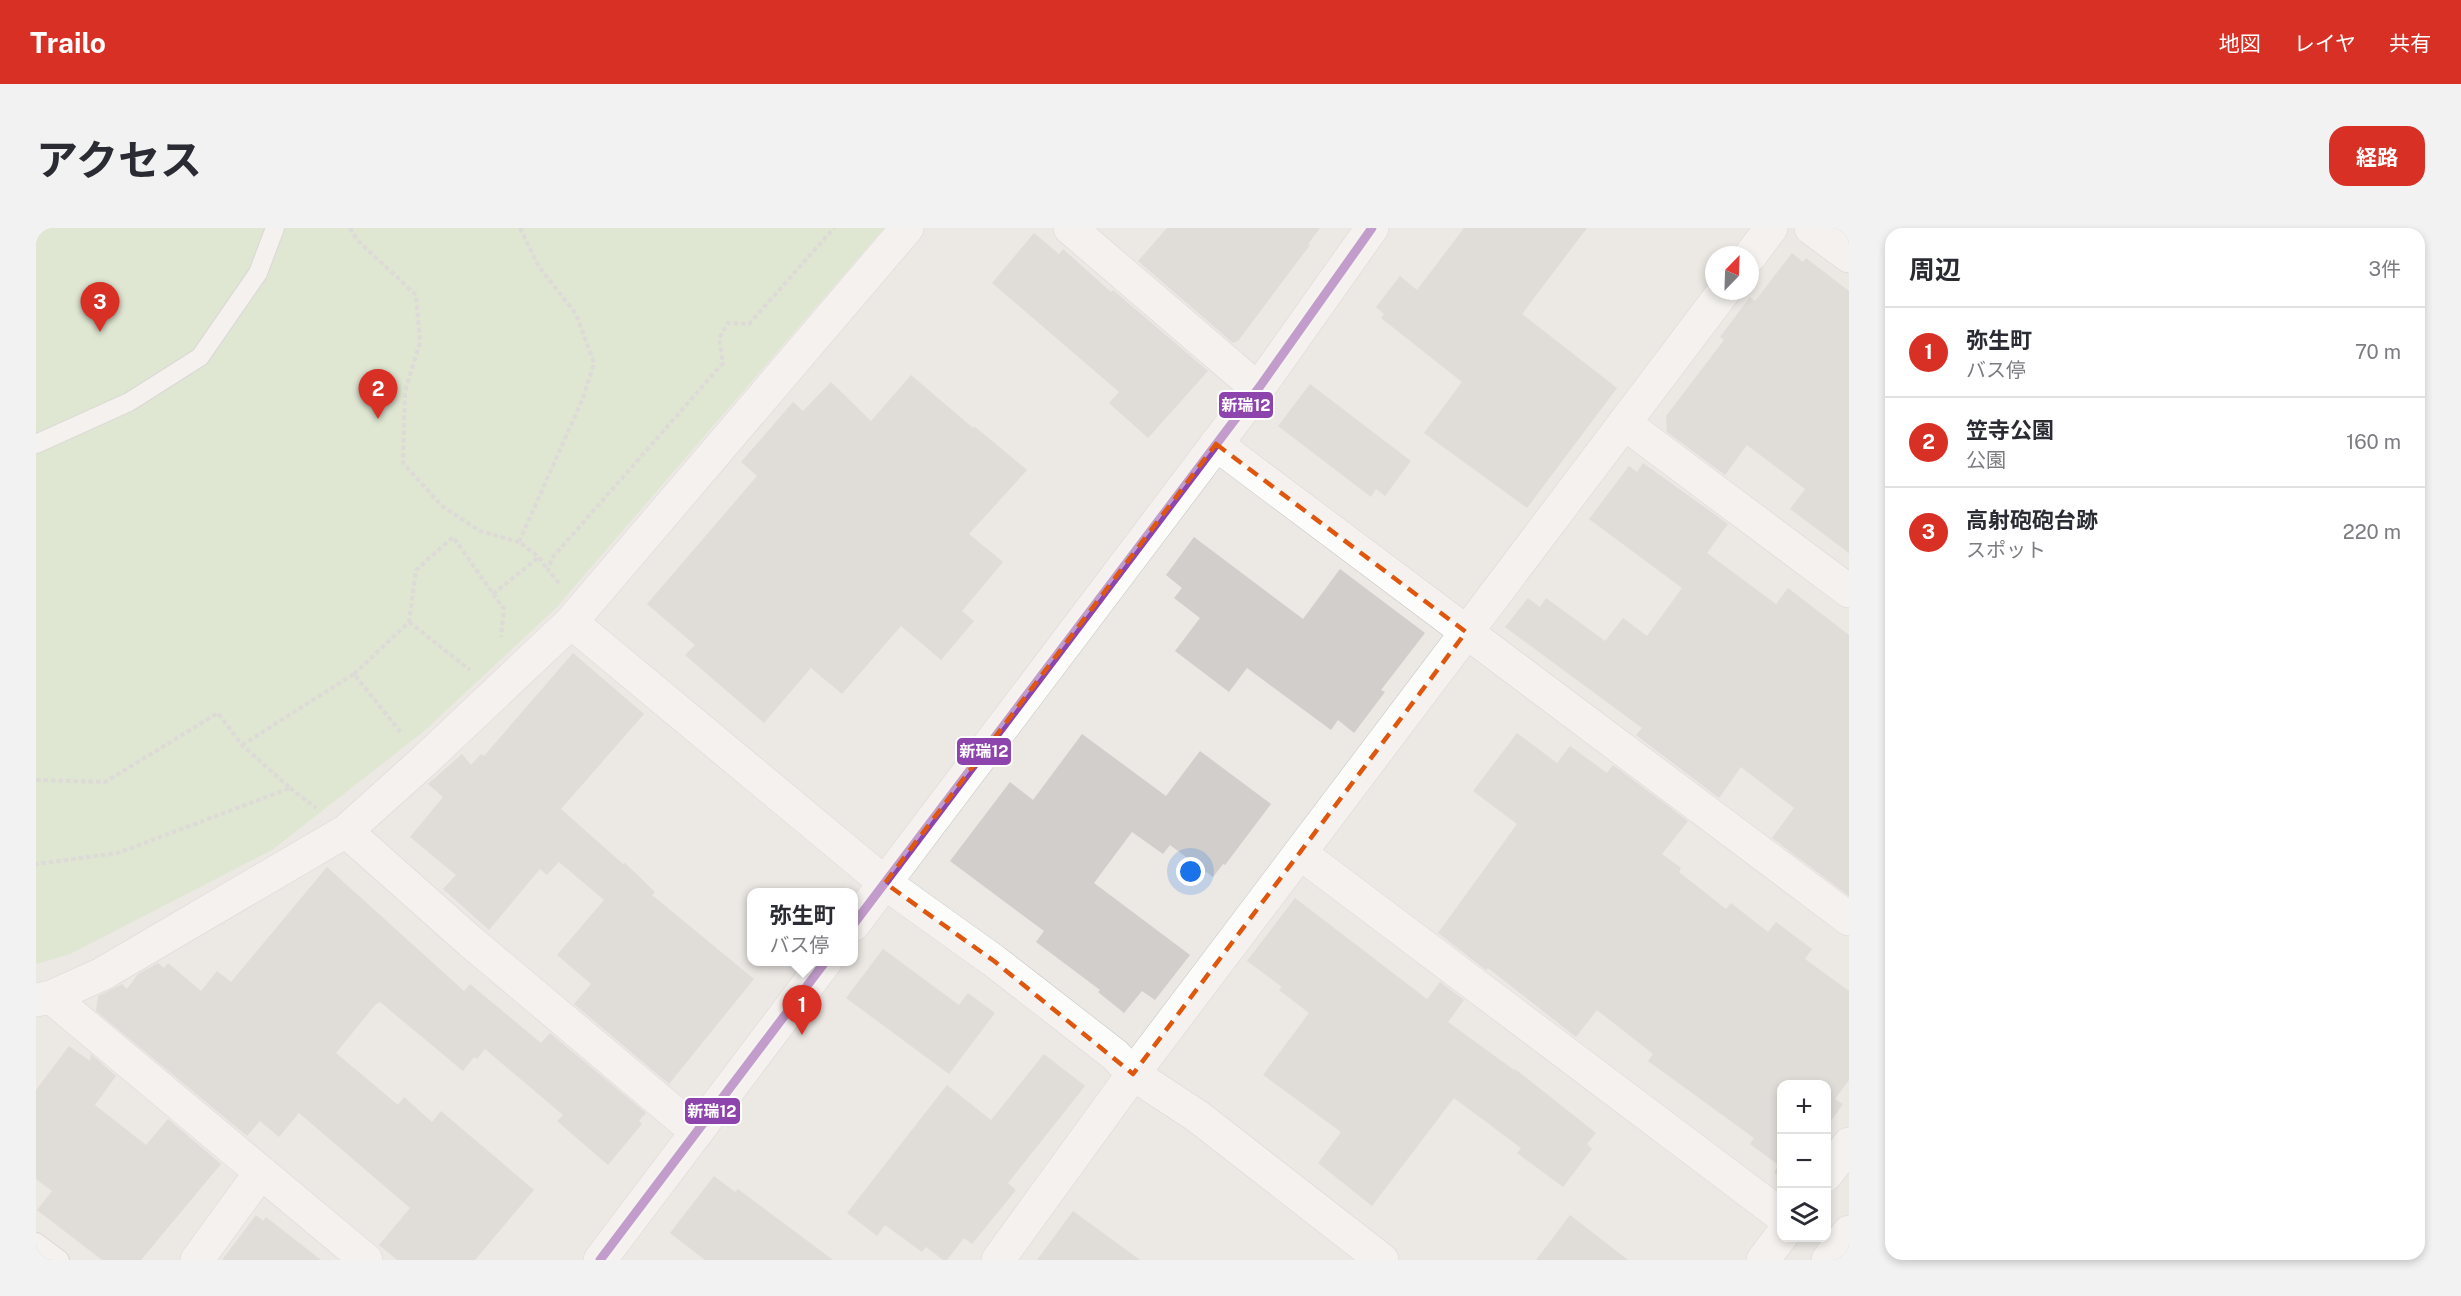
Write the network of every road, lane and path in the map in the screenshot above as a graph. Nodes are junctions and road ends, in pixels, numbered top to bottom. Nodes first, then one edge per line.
1 (275, 228) edge
2 (350, 228) edge
3 (520, 228) edge
4 (834, 228) edge
5 (907, 228) edge
6 (1070, 228) edge
7 (1372, 228) edge
8 (1771, 228) edge
9 (1811, 228) edge
10 (1758, 246) edge
11 (1849, 256) edge
12 (1717, 300) edge
13 (1258, 389) junction
14 (1624, 423) junction
15 (36, 444) edge
16 (1216, 444) junction
17 (519, 542) junction
18 (539, 557) junction
19 (552, 558) dead end
20 (548, 570) dead end
21 (1849, 591) edge
22 (493, 594) junction
23 (409, 622) junction
24 (571, 622) junction
25 (1467, 632) junction
26 (501, 638) dead end
27 (473, 673) dead end
28 (354, 674) junction
29 (242, 745) junction
30 (424, 761) junction
31 (36, 780) edge
32 (346, 831) junction
33 (1300, 853) junction
34 (36, 864) edge
35 (885, 883) junction
36 (858, 918) edge
37 (1849, 919) edge
38 (822, 966) edge
39 (44, 999) edge
40 (1133, 1074) junction
41 (697, 1132) junction
42 (1849, 1144) edge
43 (1831, 1169) edge
44 (261, 1172) junction
45 (1777, 1212) edge
46 (36, 1242) edge
47 (1777, 1242) edge
48 (60, 1260) edge
49 (197, 1260) edge
50 (366, 1260) edge
51 (600, 1260) edge
52 (998, 1260) edge
53 (1383, 1260) edge
54 (1763, 1260) edge

1 - 15 lane
2 - 17 path
3 - 17 path
4 - 19 path
5 - 24 street
6 - 13 street
7 - 13 street
8 - 10 street
9 - 11 street
12 - 14 street
13 - 16 street
14 - 21 street
14 - 25 street
16 - 25 street
16 - 35 street
17 - 18 path
18 - 20 path
18 - 22 path
22 - 23 path
22 - 26 path
23 - 27 path
23 - 28 path
24 - 30 street
24 - 35 street
25 - 33 street
25 - 37 street
28 - 29 path
28 - 30 path
29 - 31 path
29 - 34 path
30 - 32 street
32 - 39 street
32 - 41 street
33 - 40 street
33 - 45 street
35 - 36 street
35 - 40 street
38 - 41 street
39 - 44 street
40 - 52 street
40 - 53 street
41 - 51 street
42 - 43 street
44 - 49 street
44 - 50 street
46 - 48 lane
47 - 54 street

